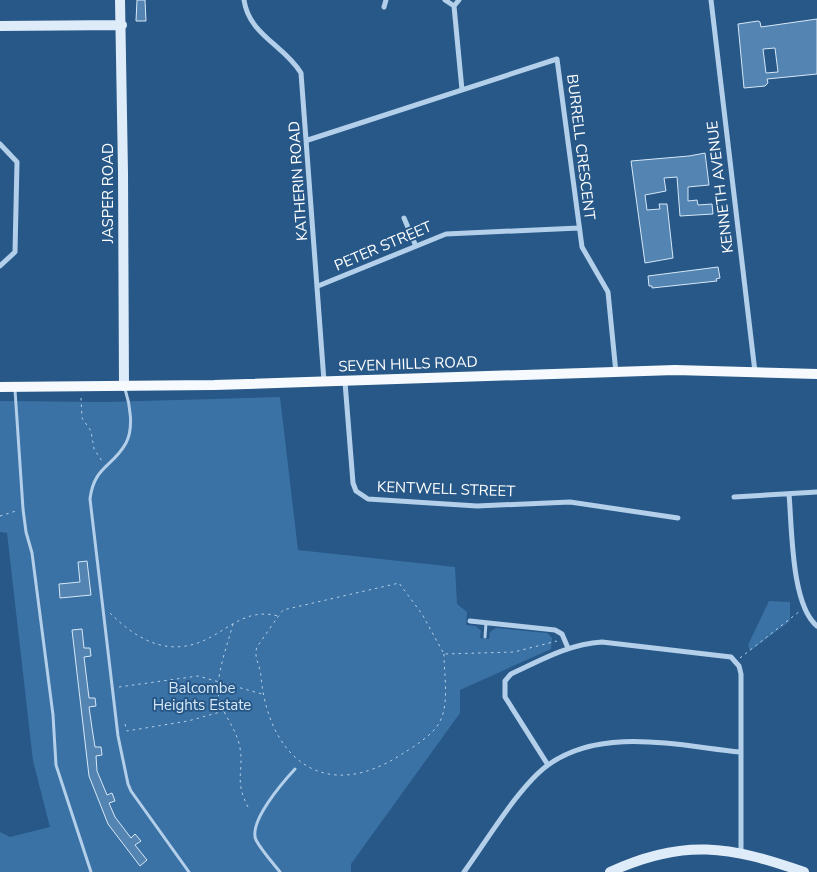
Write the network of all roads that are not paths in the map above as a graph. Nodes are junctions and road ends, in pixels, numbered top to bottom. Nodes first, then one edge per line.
1 (120, 0) edge
2 (244, 0) edge
3 (386, 0) edge
4 (445, 0) edge
5 (458, 0) edge
6 (711, 0) edge
7 (454, 6) junction
8 (384, 7) dead end
9 (122, 25) junction
10 (0, 26) edge
11 (462, 90) junction
12 (308, 140) junction
13 (0, 144) edge
14 (404, 218) dead end
15 (579, 228) junction
16 (415, 244) junction
17 (0, 266) edge
18 (318, 286) junction
19 (755, 372) junction
20 (616, 373) junction
21 (817, 374) edge
22 (324, 382) junction
23 (345, 382) junction
24 (124, 386) junction
25 (0, 387) edge
26 (15, 387) junction
27 (817, 492) edge
28 (789, 494) junction
29 (734, 496) dead end
30 (678, 518) dead end
31 (470, 620) dead end
32 (486, 622) junction
33 (817, 626) edge
34 (485, 637) dead end
35 (568, 648) junction
36 (740, 752) junction
37 (548, 765) junction
38 (295, 770) dead end
39 (741, 853) junction
40 (91, 872) edge
41 (189, 872) edge
42 (280, 872) edge
43 (464, 872) edge
44 (610, 872) edge
45 (804, 872) edge

1 - 9 street, JASPER ROAD
2 - 12 street, KATHERIN ROAD
3 - 8 street
4 - 7 street
5 - 7 street
6 - 19 street, KENNETH AVENUE
7 - 11 street
9 - 10 street
9 - 24 street, JASPER ROAD
11 - 12 street, BURRELL CRESCENT
11 - 15 street, BURRELL CRESCENT
12 - 18 street, KATHERIN ROAD
13 - 17 street
14 - 16 street
15 - 16 street, PETER STREET
15 - 20 street, BURRELL CRESCENT
16 - 18 street, PETER STREET
18 - 22 street, KATHERIN ROAD
19 - 20 main road, SEVEN HILLS ROAD
19 - 21 main road, SEVEN HILLS ROAD
20 - 23 main road, SEVEN HILLS ROAD
22 - 23 main road, SEVEN HILLS ROAD
22 - 24 main road, SEVEN HILLS ROAD
23 - 30 street, KENTWELL STREET
24 - 26 main road, SEVEN HILLS ROAD
24 - 41 lane
25 - 26 main road, SEVEN HILLS ROAD
26 - 40 lane
27 - 28 street
28 - 29 street
28 - 33 street
31 - 32 street
32 - 34 lane
32 - 35 street
35 - 36 street
35 - 37 street
36 - 37 street
36 - 39 street
37 - 43 street
38 - 42 lane
39 - 44 street
39 - 45 street

